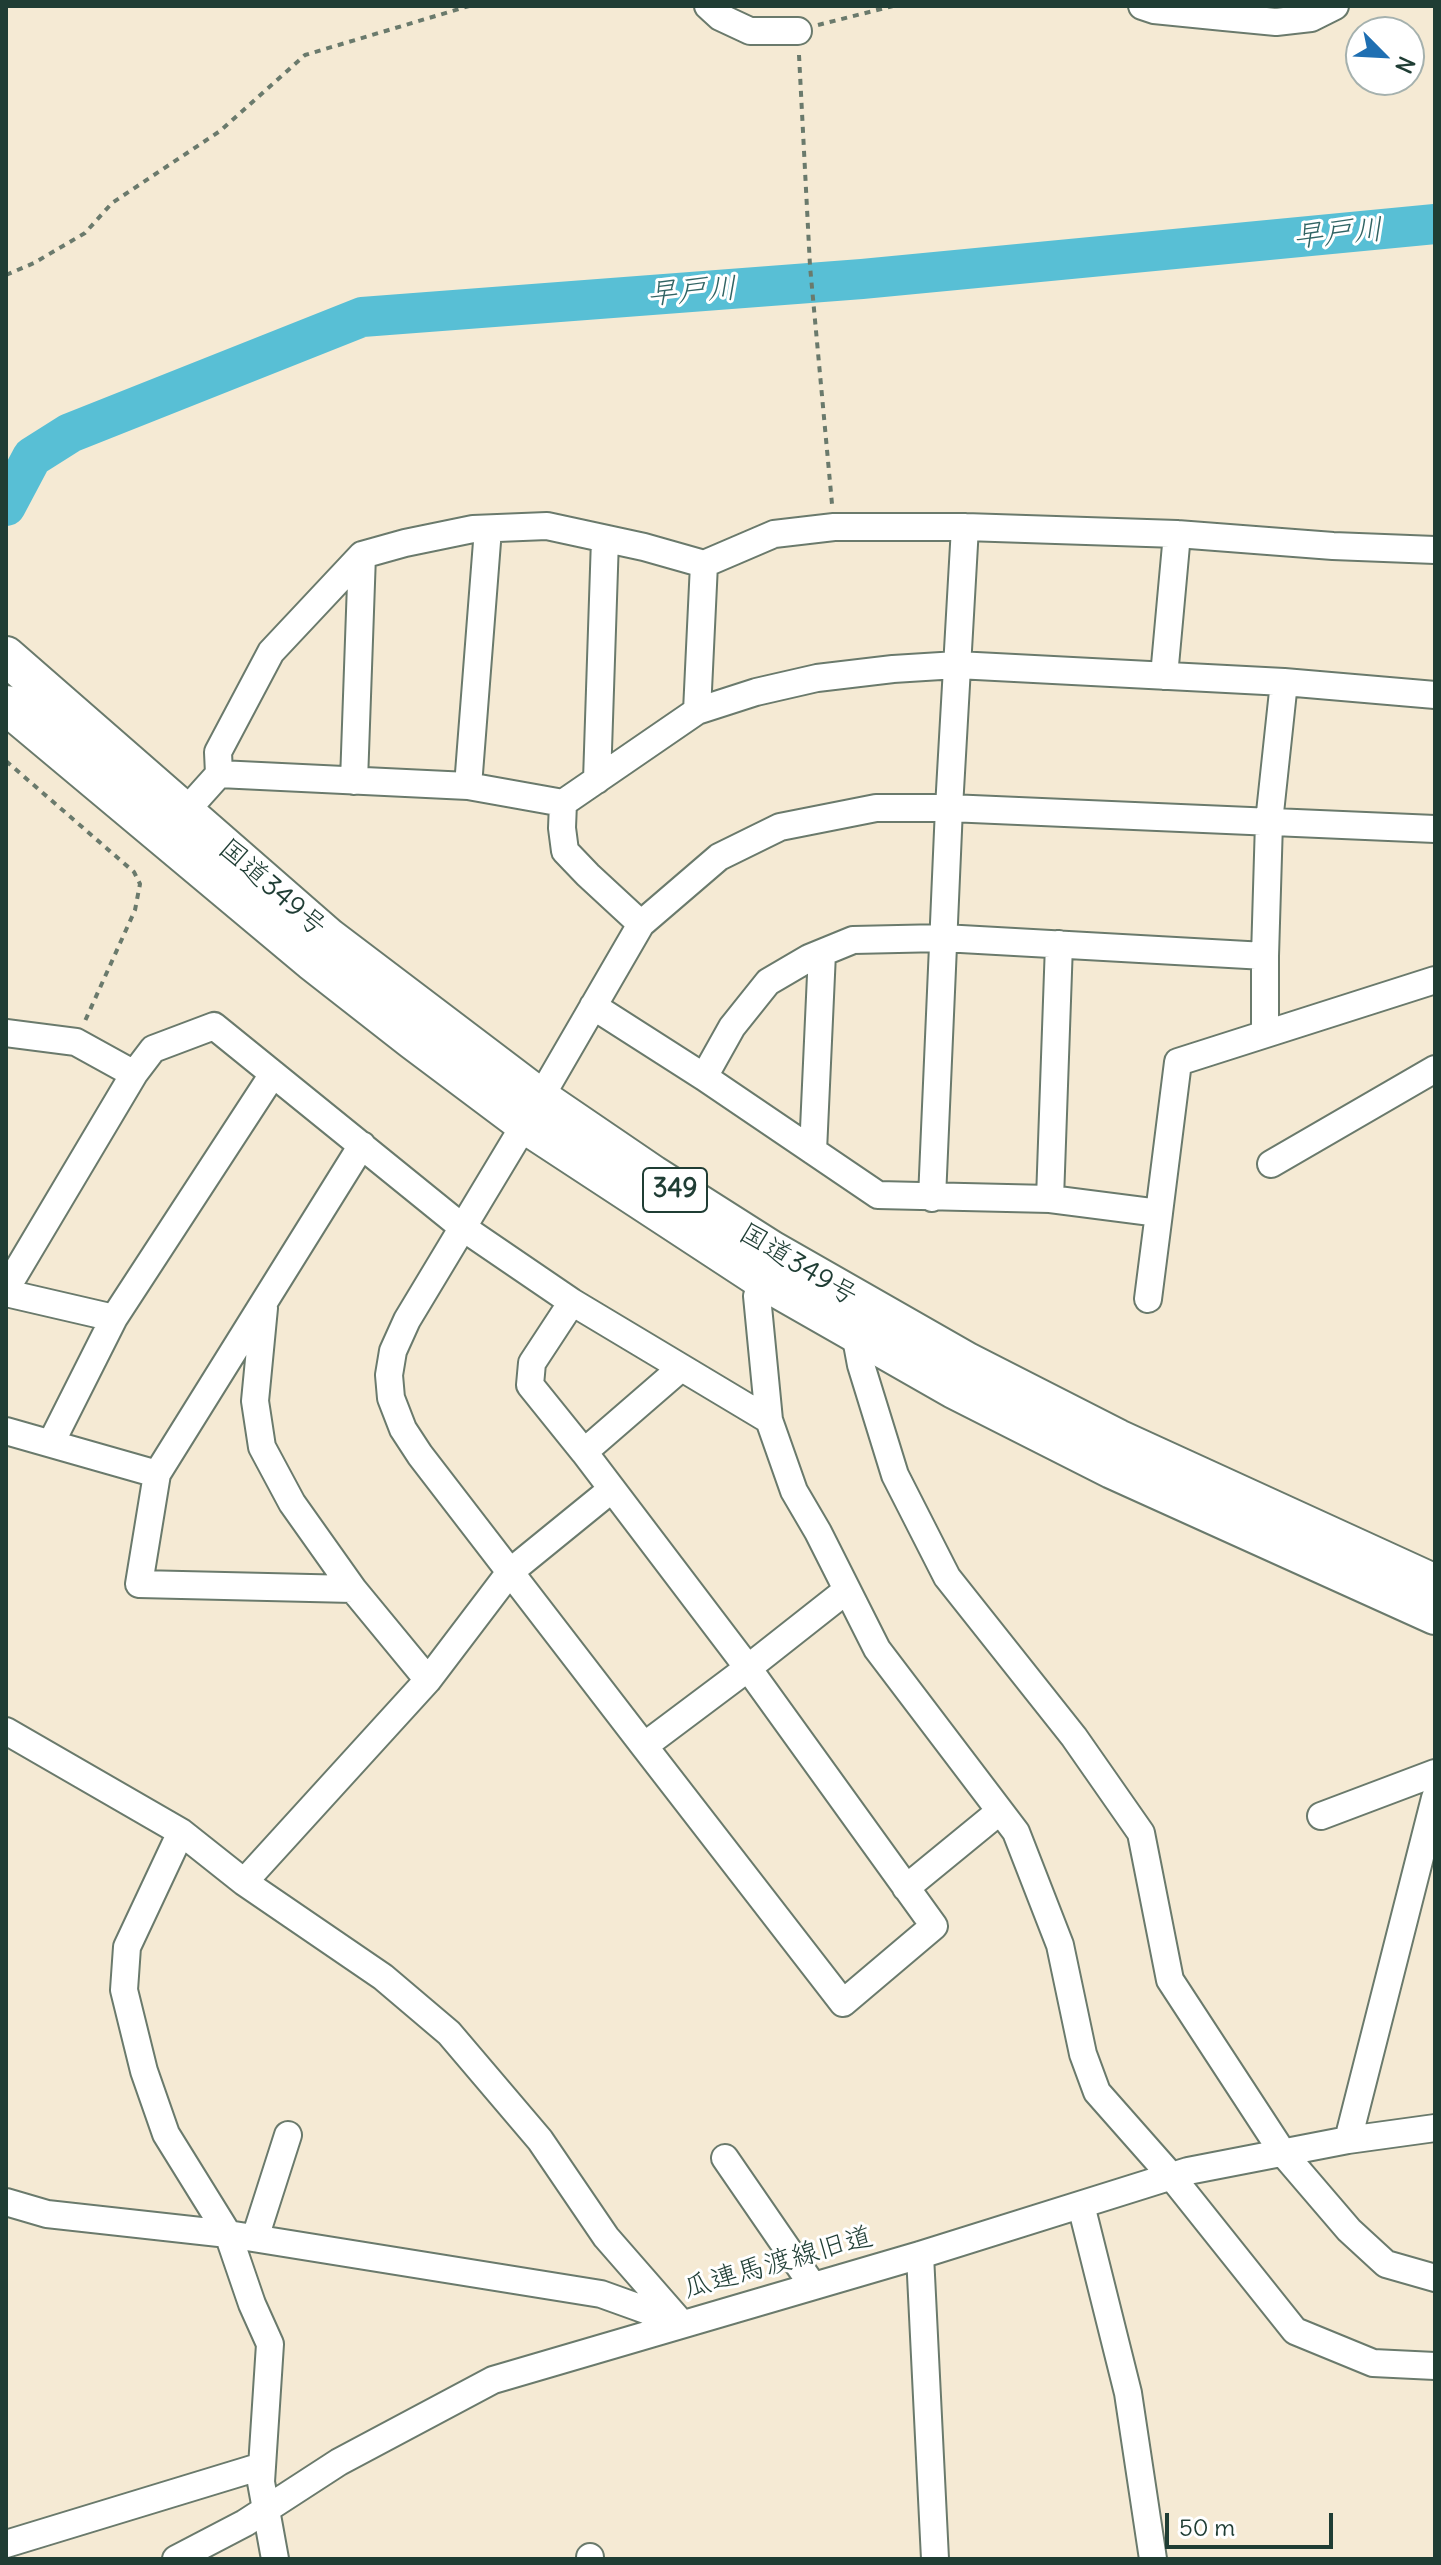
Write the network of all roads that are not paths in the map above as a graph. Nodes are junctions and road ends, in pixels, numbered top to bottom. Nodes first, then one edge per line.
1 (708, 6) edge
2 (1142, 6) edge
3 (1335, 6) edge
4 (1225, 11) edge
5 (798, 31) road end
6 (965, 527) junction
7 (488, 529) junction
8 (1177, 534) junction
9 (605, 539) junction
10 (1435, 550) edge
11 (362, 555) junction
12 (704, 564) junction
13 (6, 656) edge
14 (957, 665) junction
15 (1164, 676) junction
16 (1284, 682) junction
17 (1435, 695) edge
18 (6, 705) edge
19 (697, 711) junction
20 (219, 774) junction
21 (597, 780) junction
22 (354, 781) junction
23 (468, 786) junction
24 (563, 803) junction
25 (949, 808) junction
26 (184, 813) junction
27 (1269, 822) junction
28 (1435, 829) edge
29 (641, 924) junction
30 (943, 938) junction
31 (1059, 944) junction
32 (822, 953) junction
33 (1265, 956) junction
34 (1435, 980) edge
35 (593, 1006) junction
36 (6, 1033) edge
37 (1265, 1034) junction
38 (1435, 1069) edge
39 (134, 1074) junction
40 (273, 1074) junction
41 (704, 1077) junction
42 (532, 1111) junction
43 (362, 1145) junction
44 (813, 1151) junction
45 (1271, 1164) dead end
46 (932, 1198) junction
47 (1050, 1199) junction
48 (1159, 1213) junction
49 (462, 1227) junction
50 (763, 1280) junction
51 (6, 1291) edge
52 (1148, 1299) dead end
53 (264, 1302) junction
54 (572, 1302) junction
55 (114, 1318) junction
56 (855, 1333) junction
57 (681, 1368) junction
58 (210, 1389) junction
59 (255, 1401) junction
60 (769, 1420) junction
61 (6, 1432) edge
62 (6, 1439) edge
63 (51, 1443) junction
64 (584, 1452) junction
65 (157, 1474) junction
66 (612, 1489) junction
67 (510, 1572) junction
68 (1435, 1584) edge
69 (353, 1589) junction
70 (847, 1590) junction
71 (1435, 1615) edge
72 (748, 1668) junction
73 (428, 1680) junction
74 (6, 1731) edge
75 (644, 1746) junction
76 (1435, 1773) edge
77 (1435, 1798) edge
78 (1000, 1811) junction
79 (1321, 1816) dead end
80 (181, 1832) junction
81 (244, 1882) junction
82 (906, 1888) junction
83 (1435, 2128) edge
84 (288, 2135) dead end
85 (1348, 2140) junction
86 (1283, 2153) junction
87 (725, 2158) dead end
88 (1172, 2177) junction
89 (6, 2202) edge
90 (1081, 2205) junction
91 (228, 2234) junction
92 (255, 2238) junction
93 (920, 2255) junction
94 (1435, 2278) edge
95 (813, 2286) junction
96 (682, 2324) junction
97 (1435, 2366) edge
98 (262, 2466) junction
99 (264, 2511) junction
100 (6, 2544) edge
101 (176, 2559) edge
102 (275, 2559) edge
103 (935, 2559) edge
104 (1153, 2559) edge

1 - 5 street
2 - 4 street
3 - 4 street
6 - 8 street
6 - 12 street
6 - 14 street
7 - 9 street
7 - 11 street
7 - 23 street
8 - 10 street
8 - 15 street
9 - 12 street
9 - 21 street
11 - 20 street
11 - 22 street
12 - 19 street
13 - 26 highway, 国道349号 / 349
14 - 15 street
14 - 19 street
14 - 25 street
15 - 16 street
16 - 17 street
16 - 27 street
18 - 42 highway, 国道349号 / 349
19 - 21 street
20 - 22 street
20 - 26 street
21 - 24 street
22 - 23 street
23 - 24 street
24 - 29 street
25 - 27 street
25 - 29 street
25 - 30 street
26 - 42 highway, 国道349号 / 349
27 - 28 street
27 - 33 street
29 - 35 street
30 - 31 street
30 - 32 street
30 - 46 street
31 - 33 street
31 - 47 street
32 - 41 street
32 - 44 street
33 - 37 street
34 - 37 street
35 - 41 street
35 - 42 street
36 - 39 street
37 - 48 street
38 - 45 street
39 - 40 street
39 - 51 street
40 - 43 street
40 - 55 street
41 - 44 street
42 - 49 street
42 - 50 highway, 国道349号 / 349
42 - 68 highway, 国道349号 / 349
43 - 49 street
43 - 53 street
44 - 46 street
46 - 47 street
47 - 48 street
48 - 52 street
49 - 54 street
49 - 67 street
50 - 56 highway, 国道349号 / 349
50 - 60 street
51 - 55 street
53 - 58 street
53 - 59 street
54 - 57 street
54 - 64 street
55 - 63 street
56 - 71 highway, 国道349号 / 349
56 - 86 street
57 - 60 street
57 - 64 street
58 - 59 street
58 - 65 street
59 - 69 street
60 - 70 street
61 - 62 street
61 - 63 street
63 - 65 street
64 - 66 street
65 - 69 street
66 - 67 street
66 - 72 street
67 - 73 street
67 - 75 street
69 - 73 street
70 - 72 street
70 - 78 street
72 - 75 street
72 - 82 street
73 - 81 street
74 - 80 street
75 - 82 street
76 - 79 street
77 - 85 street
78 - 82 street
78 - 88 street
80 - 81 street
80 - 91 street
81 - 96 street
83 - 85 street, 瓜連馬渡線旧道
84 - 92 street
85 - 86 street, 瓜連馬渡線旧道
86 - 88 street, 瓜連馬渡線旧道
86 - 94 street
87 - 95 street
88 - 90 street, 瓜連馬渡線旧道
88 - 97 street
89 - 91 street
90 - 93 street, 瓜連馬渡線旧道
90 - 104 street
91 - 92 street
91 - 98 street
92 - 96 street
93 - 95 street, 瓜連馬渡線旧道
93 - 103 street
95 - 96 street, 瓜連馬渡線旧道
96 - 99 street, 瓜連馬渡線旧道
98 - 99 street
98 - 100 street
99 - 101 street, 瓜連馬渡線旧道
99 - 102 street

